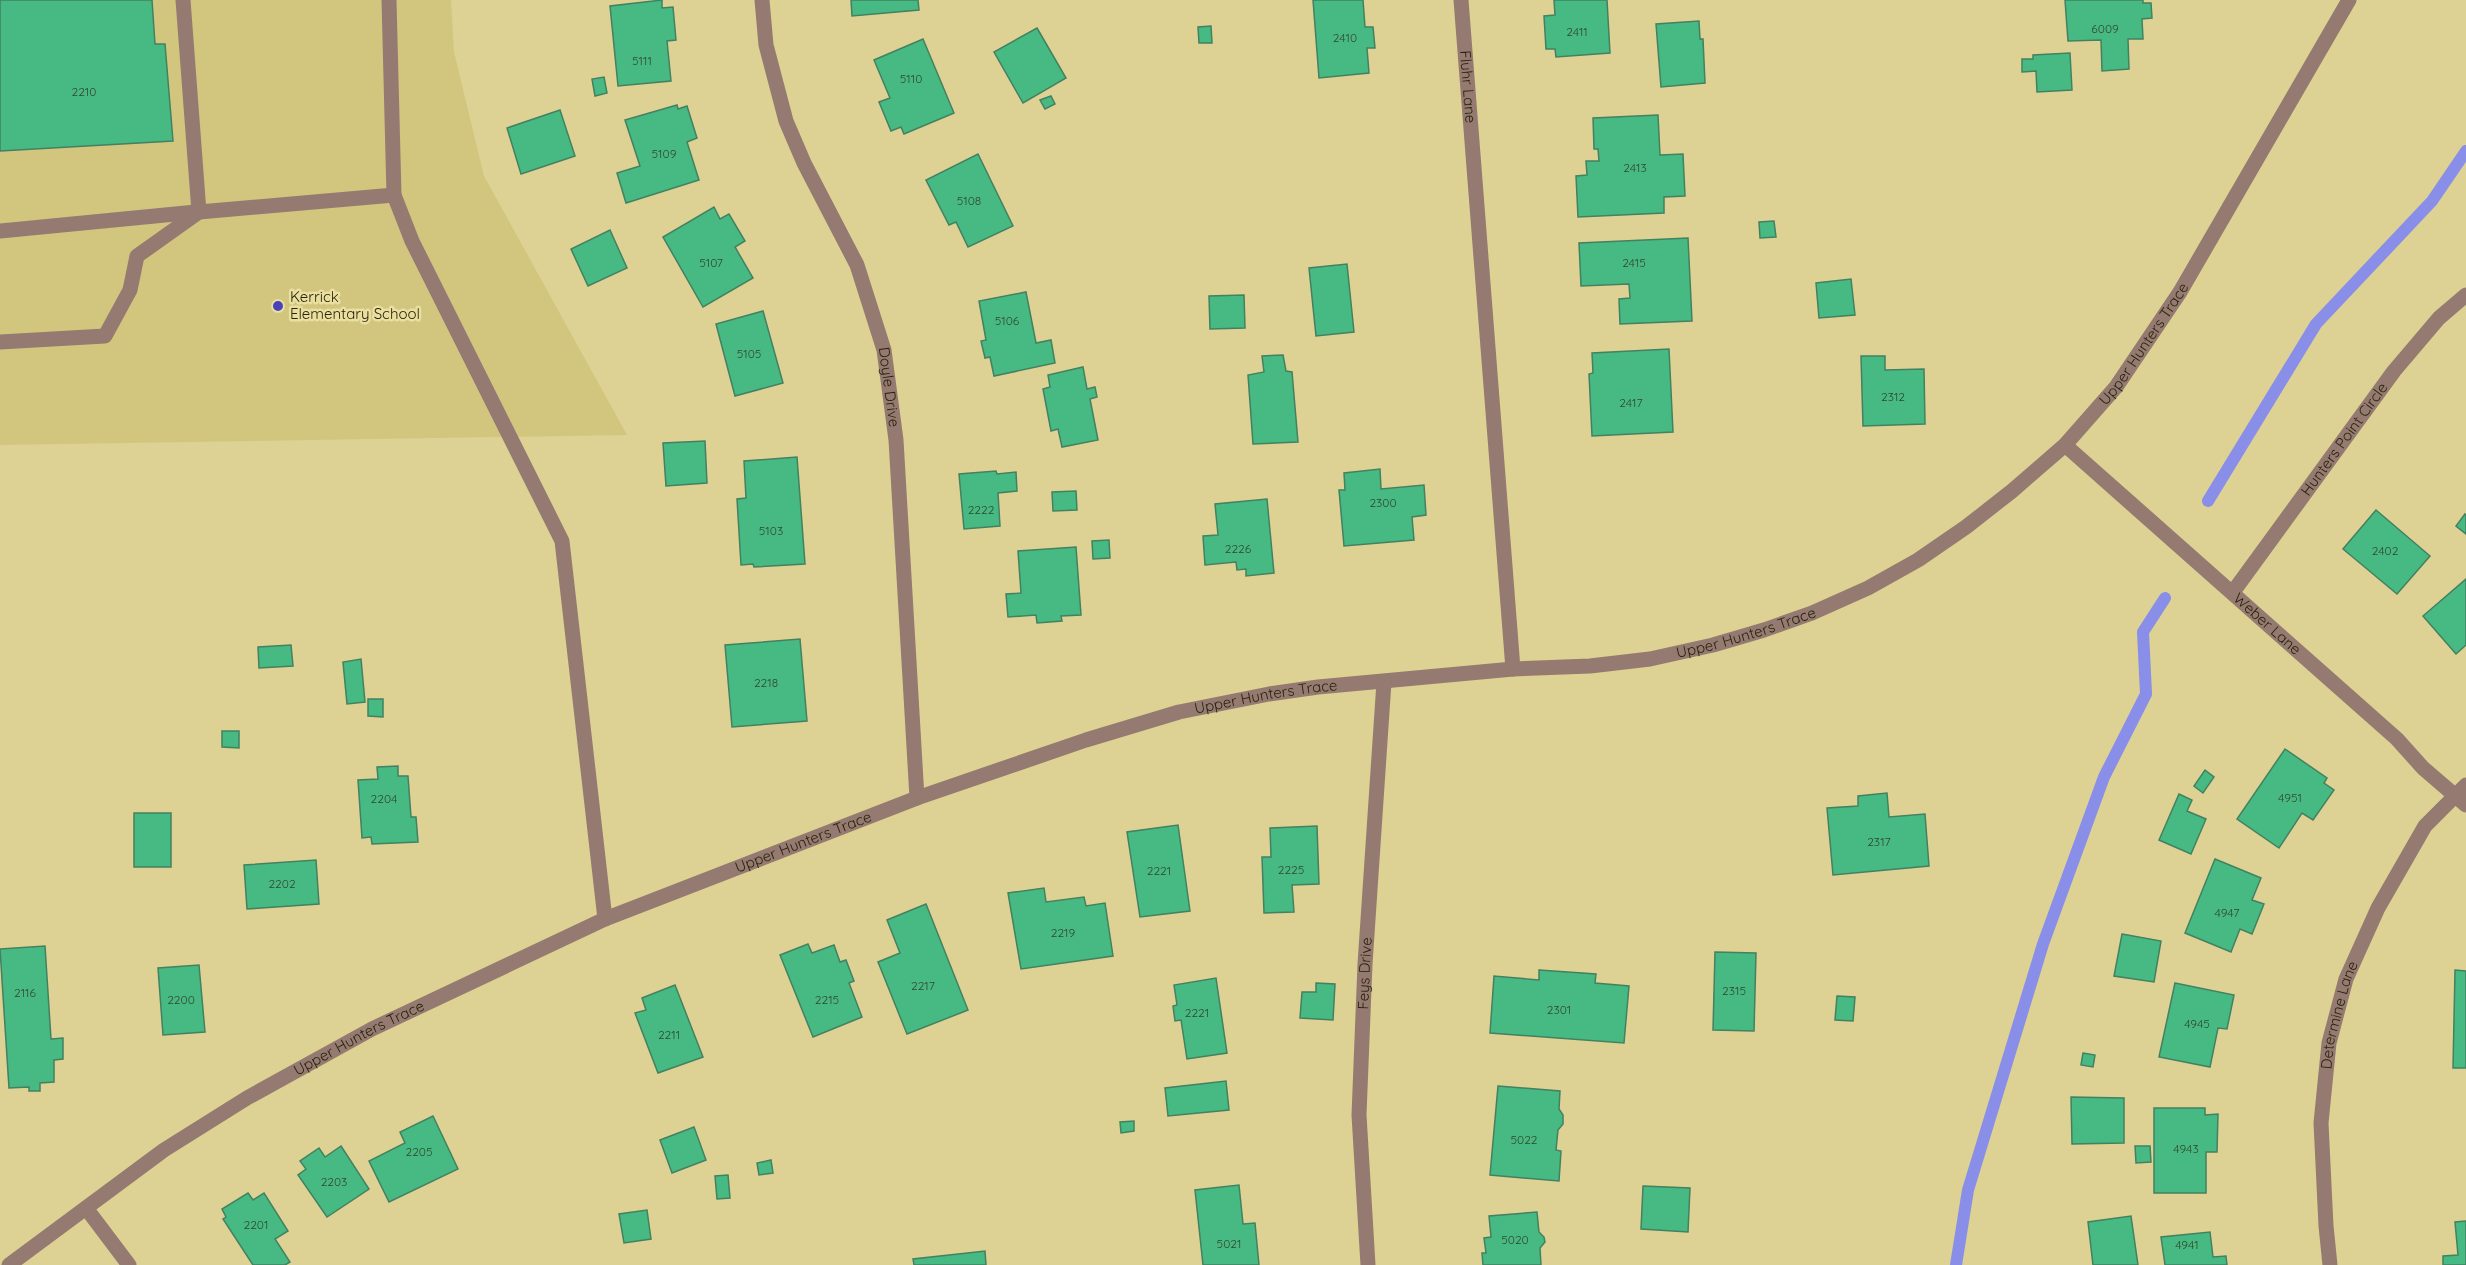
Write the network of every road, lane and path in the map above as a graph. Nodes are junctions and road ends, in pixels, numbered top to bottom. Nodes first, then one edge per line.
1 (183, 0) edge
2 (388, 0) edge
3 (762, 0) edge
4 (1461, 0) edge
5 (2349, 0) edge
6 (394, 195) junction
7 (199, 212) junction
8 (0, 231) edge
9 (2466, 295) edge
10 (0, 342) edge
11 (2065, 445) junction
12 (2233, 592) junction
13 (1513, 669) junction
14 (1384, 682) junction
15 (2462, 795) edge
16 (917, 798) junction
17 (605, 919) junction
18 (86, 1208) junction
19 (9, 1265) edge
20 (129, 1265) edge
21 (1368, 1265) edge
22 (2330, 1265) edge

1 - 7 street
2 - 6 street
3 - 16 street, Doyle Drive
4 - 13 street, Fluhr Lane
5 - 11 street, Upper Hunters Trace
6 - 7 street
6 - 17 street
7 - 8 street
7 - 10 street
9 - 12 street, Hunters Point Circle
11 - 12 street, Weber Lane
11 - 13 street, Upper Hunters Trace
12 - 15 street, Weber Lane
13 - 14 street, Upper Hunters Trace
14 - 16 street, Upper Hunters Trace
14 - 21 street, Feys Drive
15 - 22 street, Determine Lane
16 - 17 street, Upper Hunters Trace
17 - 18 street, Upper Hunters Trace
18 - 19 street, Upper Hunters Trace
18 - 20 street

